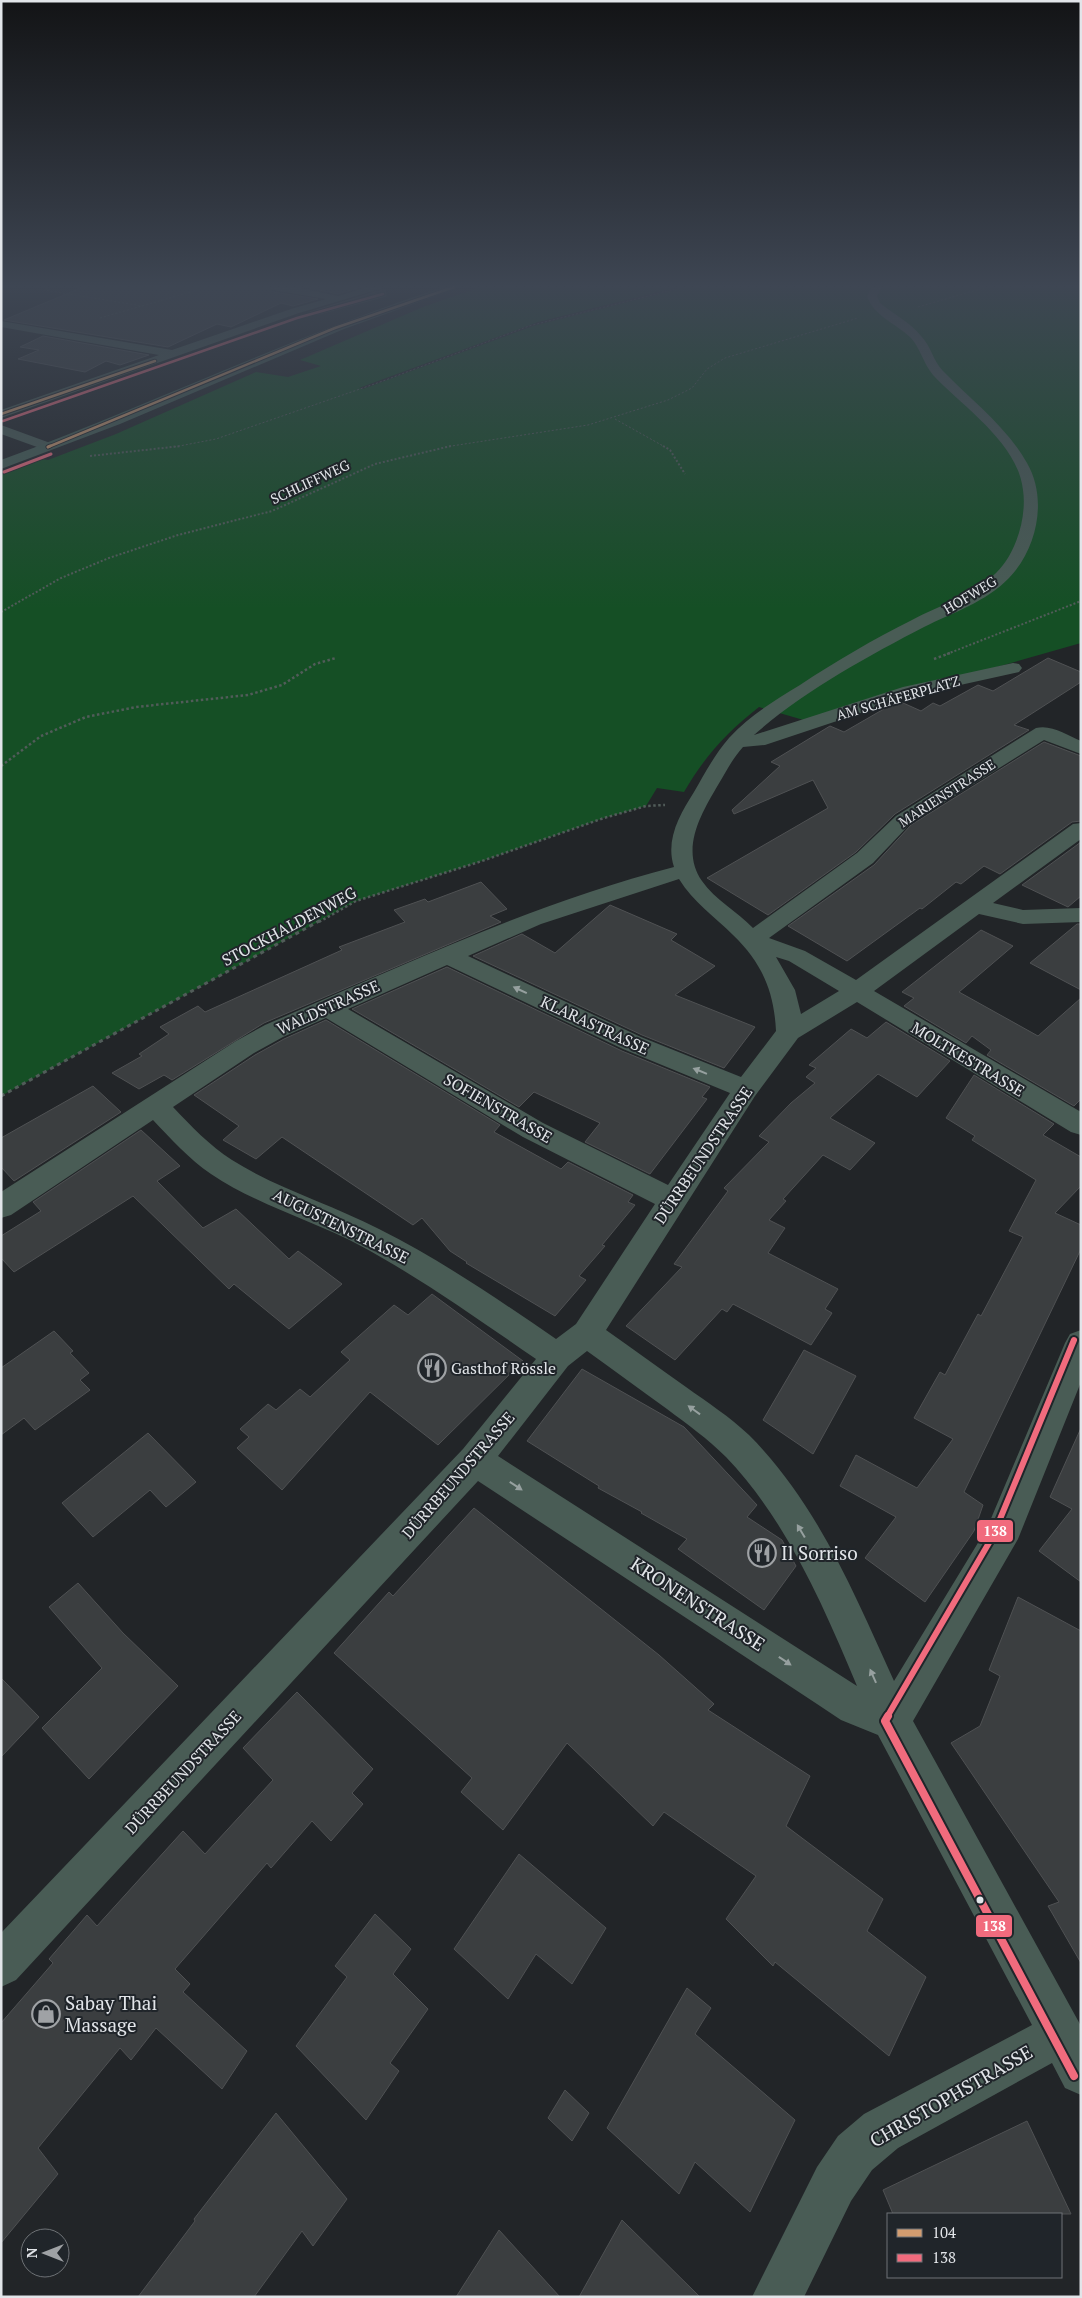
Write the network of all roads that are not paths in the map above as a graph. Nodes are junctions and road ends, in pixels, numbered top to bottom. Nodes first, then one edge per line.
1 (58, 394) edge
2 (176, 394) edge
3 (960, 394) edge
4 (1, 414) edge
5 (1, 429) edge
6 (48, 447) junction
7 (1, 465) edge
8 (1013, 668) dead end
9 (738, 741) junction
10 (1081, 748) edge
11 (1081, 829) edge
12 (685, 871) junction
13 (975, 906) junction
14 (1081, 915) edge
15 (751, 940) junction
16 (446, 955) junction
17 (856, 992) junction
18 (328, 1008) junction
19 (789, 1032) junction
20 (746, 1089) junction
21 (156, 1107) junction
22 (1081, 1125) edge
23 (672, 1200) junction
24 (1, 1207) edge
25 (587, 1332) junction
26 (1081, 1344) edge
27 (557, 1356) junction
28 (475, 1460) junction
29 (892, 1721) junction
30 (1, 1965) edge
31 (1071, 2053) edge
32 (776, 2297) edge

1 - 4 street
2 - 6 main road
3 - 9 street, HOFWEG
5 - 6 street
6 - 7 main road
8 - 9 street, AM SCHÄFERPLATZ
9 - 12 street
10 - 15 street, MARIENSTRASSE
11 - 13 street, DÜRRBEUNDSTRASSE
12 - 15 street
12 - 16 street, WALDSTRASSE
13 - 14 street
13 - 17 street, DÜRRBEUNDSTRASSE
15 - 17 street
15 - 19 street
16 - 18 street, WALDSTRASSE
20 -> 16 street, KLARASTRASSE
17 - 19 street, DÜRRBEUNDSTRASSE
17 - 22 street, MOLTKESTRASSE
18 - 21 street, WALDSTRASSE
18 - 23 street, SOFIENSTRASSE
19 - 20 street, DÜRRBEUNDSTRASSE
20 - 23 street, DÜRRBEUNDSTRASSE
21 - 24 street, WALDSTRASSE
21 - 27 street, AUGUSTENSTRASSE
23 - 25 street, DÜRRBEUNDSTRASSE
25 - 27 street, DÜRRBEUNDSTRASSE
29 -> 25 street
26 - 29 street
27 - 28 street, DÜRRBEUNDSTRASSE
28 -> 29 street, KRONENSTRASSE
28 - 30 street, DÜRRBEUNDSTRASSE
29 - 31 street
31 - 32 street, CHRISTOPHSTRASSE

